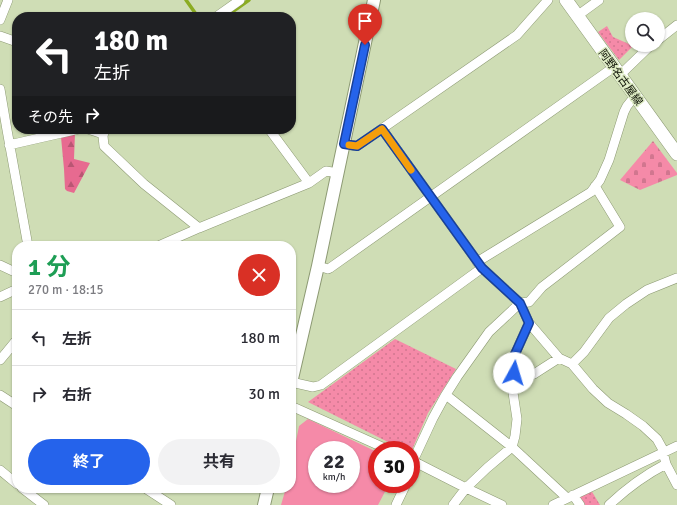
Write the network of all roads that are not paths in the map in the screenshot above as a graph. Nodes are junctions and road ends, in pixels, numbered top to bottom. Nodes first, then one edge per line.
1 (8, 0) edge
2 (240, 0) edge
3 (374, 0) edge
4 (548, 0) edge
5 (566, 0) edge
6 (599, 0) edge
7 (223, 12) edge
8 (577, 16) junction
9 (0, 20) edge
10 (677, 25) edge
11 (665, 34) edge
12 (0, 36) edge
13 (12, 40) edge
14 (642, 52) edge
15 (617, 71) junction
16 (0, 89) edge
17 (635, 96) junction
18 (3, 122) edge
19 (382, 129) junction
20 (54, 134) edge
21 (104, 134) edge
22 (273, 134) edge
23 (344, 144) junction
24 (10, 145) junction
25 (677, 154) edge
26 (338, 174) junction
27 (309, 183) junction
28 (595, 186) junction
29 (431, 197) junction
30 (199, 228) junction
31 (27, 241) edge
32 (169, 241) edge
33 (0, 265) edge
34 (479, 265) junction
35 (318, 266) junction
36 (12, 271) edge
37 (677, 278) edge
38 (12, 291) edge
39 (0, 297) edge
40 (520, 303) junction
41 (529, 323) junction
42 (12, 346) edge
43 (559, 358) junction
44 (0, 360) edge
45 (296, 361) edge
46 (572, 364) junction
47 (516, 382) junction
48 (296, 384) edge
49 (0, 395) edge
50 (446, 395) junction
51 (12, 403) edge
52 (296, 408) edge
53 (369, 441) edge
54 (420, 446) edge
55 (677, 446) edge
56 (512, 447) junction
57 (662, 454) junction
58 (666, 464) junction
59 (420, 465) edge
60 (0, 470) edge
61 (12, 480) edge
62 (677, 485) edge
63 (466, 488) junction
64 (28, 493) edge
65 (153, 493) edge
66 (267, 493) edge
67 (402, 493) edge
68 (570, 497) junction
69 (44, 505) edge
70 (171, 505) edge
71 (264, 505) edge
72 (396, 505) edge
73 (454, 505) edge
74 (502, 505) edge
75 (553, 505) edge
76 (580, 505) edge
77 (609, 505) edge

1 - 9 street
2 - 7 street
3 - 23 street
4 - 19 street
5 - 8 main road, 阿野名古屋線
6 - 8 street
8 - 15 main road, 阿野名古屋線
10 - 11 street
12 - 13 street
14 - 15 street
15 - 17 main road, 阿野名古屋線
15 - 29 street
16 - 18 street
17 - 25 main road, 阿野名古屋線
17 - 28 street
18 - 24 street
19 - 23 street
19 - 29 street
20 - 24 street
21 - 30 street
22 - 27 street
23 - 26 street
24 - 31 street
26 - 27 street
26 - 35 street
27 - 30 street
28 - 34 street
28 - 40 street
29 - 34 street
29 - 35 street
30 - 32 street
33 - 36 street
34 - 40 street
34 - 48 street
35 - 45 street
37 - 46 street
38 - 39 street
40 - 41 street
40 - 50 street
41 - 43 street
41 - 47 street
42 - 44 street
43 - 46 street
43 - 47 street
46 - 57 street
47 - 56 street
49 - 51 street
50 - 54 street
50 - 56 street
52 - 53 street
55 - 57 street
56 - 63 street
56 - 68 street
57 - 58 street
57 - 68 street
58 - 62 street
58 - 77 street
59 - 63 street
60 - 61 street
63 - 73 street
63 - 74 street
64 - 69 street
65 - 70 street
66 - 71 street
67 - 72 street
68 - 75 street
68 - 76 street

